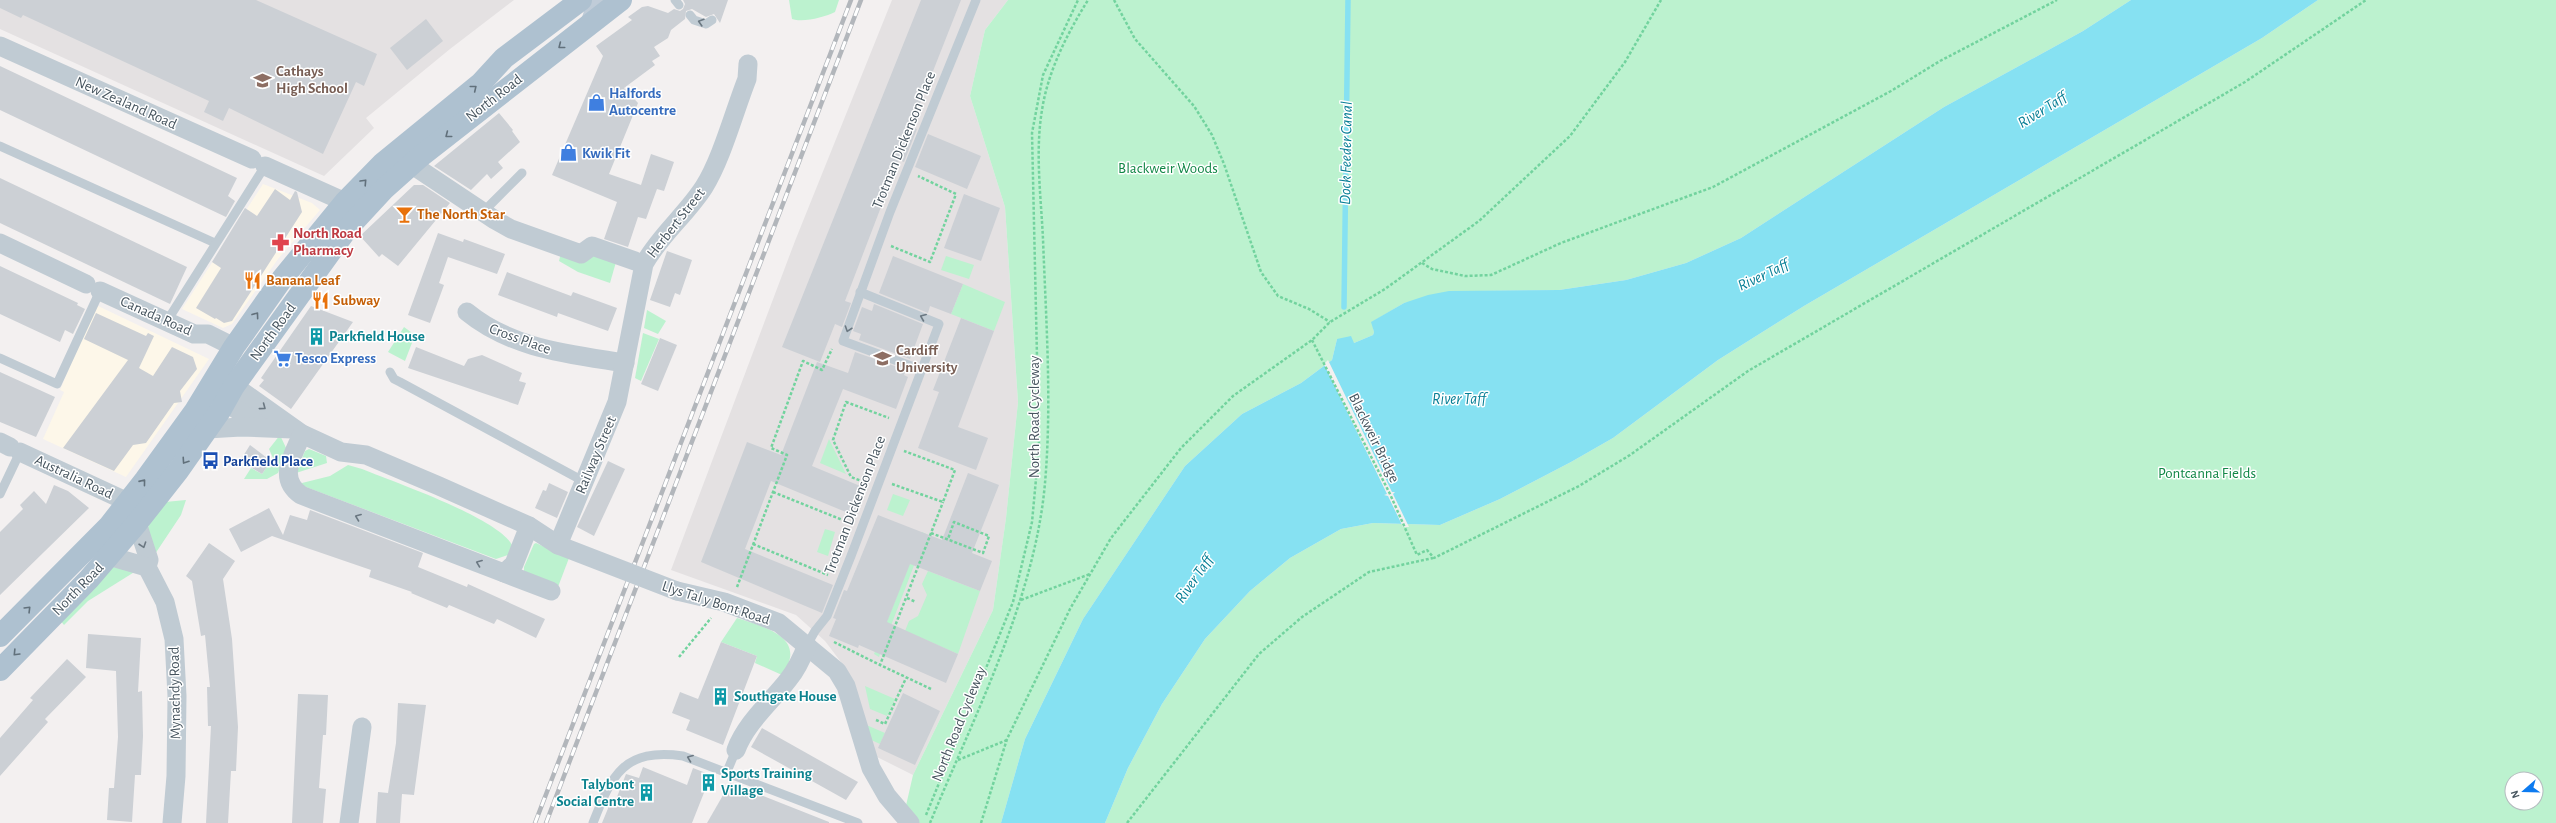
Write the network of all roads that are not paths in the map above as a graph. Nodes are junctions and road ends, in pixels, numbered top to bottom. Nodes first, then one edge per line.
1 (599, 0) edge
2 (620, 0) edge
3 (976, 0) edge
4 (573, 3) edge
5 (690, 15) dead end
6 (712, 20) dead end
7 (592, 22) junction
8 (0, 46) edge
9 (748, 64) dead end
10 (0, 146) edge
11 (258, 163) junction
12 (411, 164) junction
13 (522, 173) dead end
14 (346, 202) junction
15 (487, 215) junction
16 (0, 243) edge
17 (215, 243) junction
18 (635, 261) dead end
19 (93, 287) junction
20 (860, 292) junction
21 (467, 312) dead end
22 (167, 321) junction
23 (234, 347) junction
24 (0, 358) edge
25 (625, 363) junction
26 (922, 370) junction
27 (390, 372) dead end
28 (221, 388) junction
29 (262, 427) junction
30 (207, 429) junction
31 (297, 431) junction
32 (10, 447) edge
33 (585, 482) junction
34 (0, 494) edge
35 (128, 502) junction
36 (137, 523) junction
37 (530, 526) junction
38 (558, 545) junction
39 (109, 556) junction
40 (147, 567) junction
41 (504, 573) junction
42 (551, 592) dead end
43 (0, 636) edge
44 (807, 645) junction
45 (0, 670) edge
46 (362, 727) dead end
47 (736, 750) joint
48 (726, 774) junction
49 (918, 820) edge
50 (172, 823) edge
51 (349, 823) edge
52 (593, 823) edge
53 (858, 823) edge

1 - 7 street
2 - 7 main road, North Road
3 - 20 lane, Trotman Dickenson Place
14 -> 4 main road, North Road
6 -> 5 lane
7 -> 12 main road, North Road
8 - 11 street, New Zealand Road
9 - 25 street, Herbert Street
10 - 17 lane
11 - 14 street, New Zealand Road
11 - 17 lane
12 - 15 street
12 - 28 main road, North Road
13 - 15 lane
23 -> 14 main road, North Road
15 - 18 street
16 - 19 street, Canada Road
17 - 22 lane
19 - 22 street, Canada Road
19 - 24 lane
26 -> 20 lane, Trotman Dickenson Place
20 -> 26 lane, Trotman Dickenson Place
21 - 25 street, Cross Place
22 - 23 street, Canada Road
23 - 28 main road, North Road
25 - 33 street, Railway Street
26 - 44 lane, Trotman Dickenson Place
27 - 33 lane
28 - 29 street
28 - 30 main road, North Road
28 -> 31 street
35 -> 28 main road, North Road
29 - 30 street
29 - 31 street
30 -> 36 main road, North Road
31 - 37 street
41 -> 31 street
32 - 34 lane
32 - 35 street, Australia Road
33 - 38 street, Railway Street
43 -> 35 main road, North Road
36 - 39 main road, North Road
36 -> 40 street, Mynachdy Road
37 - 38 street
37 - 41 street
38 - 44 street, Llys Tal y Bont Road, bridge
39 - 40 street
39 -> 45 main road, North Road
40 - 50 street, Mynachdy Road
41 - 42 street
44 - 47 street
44 - 49 street, Llys Tal y Bont Road
46 - 51 street
47 - 48 lane
48 -> 52 lane
48 - 53 lane

